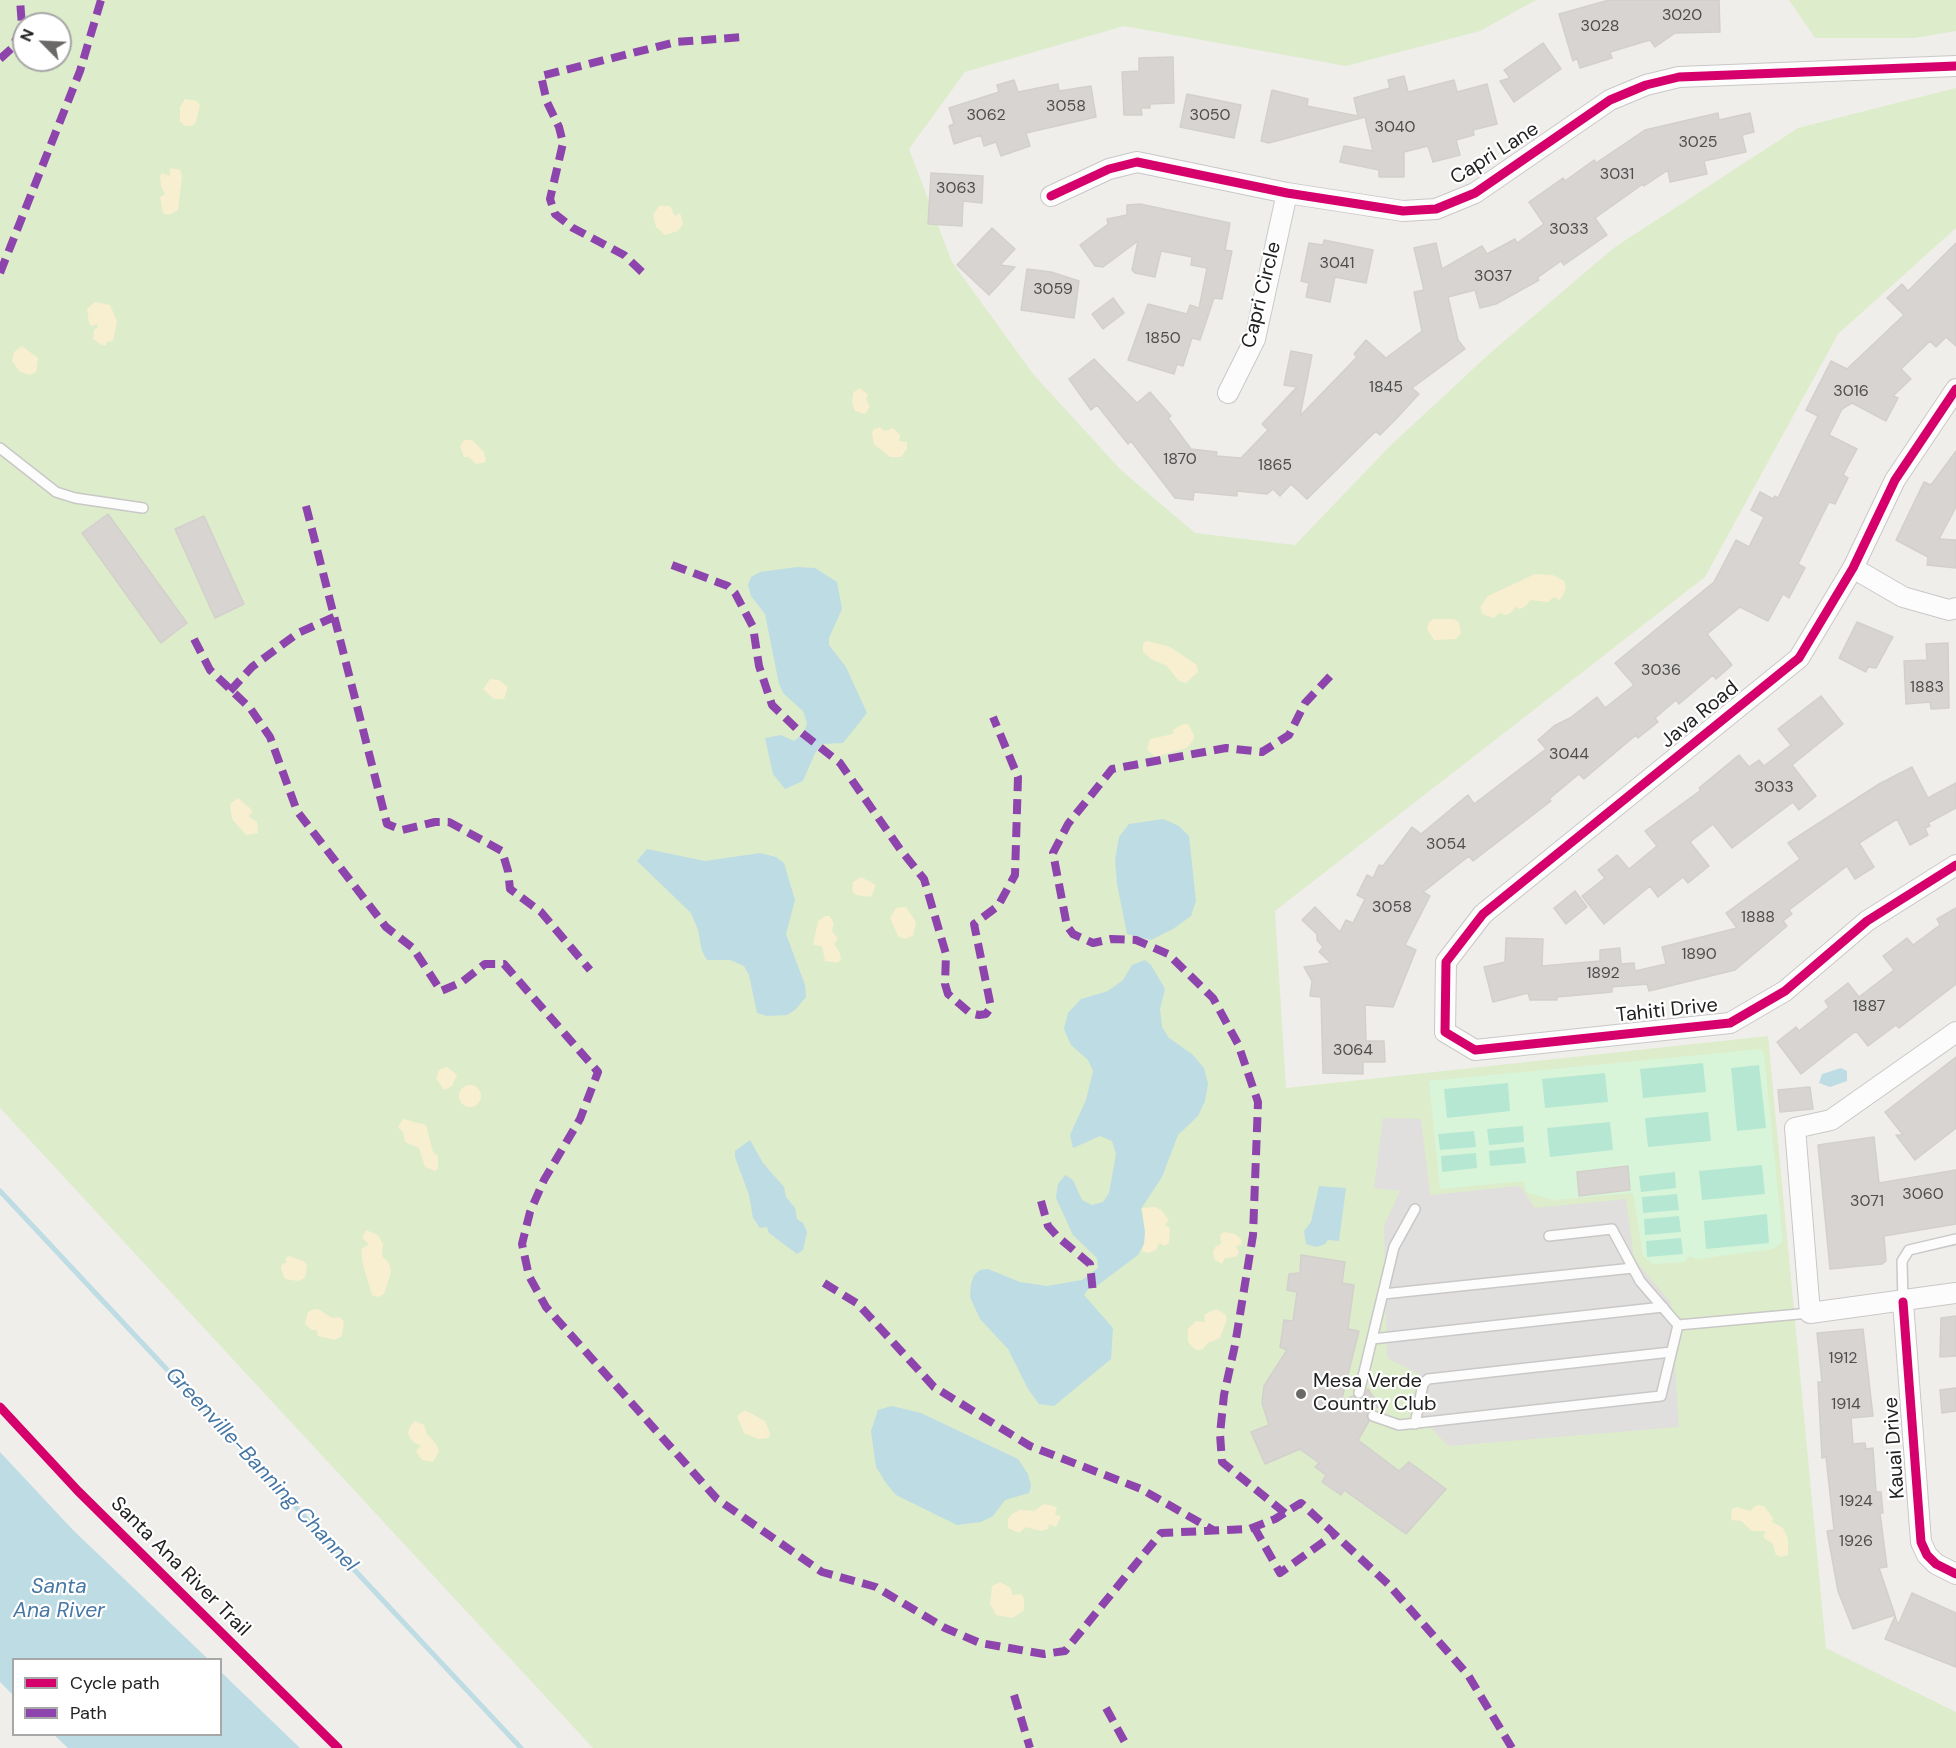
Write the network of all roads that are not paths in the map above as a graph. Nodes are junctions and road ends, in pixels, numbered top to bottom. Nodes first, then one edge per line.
1 (1956, 66) edge
2 (1287, 193) junction
3 (1051, 196) dead end
4 (1956, 389) edge
5 (1228, 393) dead end
6 (0, 448) edge
7 (143, 508) dead end
8 (1853, 568) junction
9 (1956, 608) edge
10 (1956, 865) edge
11 (1445, 1032) joint
12 (1956, 1032) edge
13 (1415, 1209) dead end
14 (1549, 1236) dead end
15 (1956, 1239) edge
16 (1633, 1268) junction
17 (1956, 1293) edge
18 (1383, 1294) junction
19 (1903, 1302) junction
20 (1663, 1307) junction
21 (1810, 1313) junction
22 (1678, 1325) junction
23 (1372, 1339) junction
24 (1671, 1352) junction
25 (1359, 1393) dead end
26 (1373, 1416) dead end
27 (1415, 1424) junction
28 (1956, 1574) edge

1 - 2 street, Capri Lane
2 - 3 street, Capri Lane
2 - 5 street, Capri Circle
4 - 8 street, Java Road
6 - 7 lane
8 - 9 street
8 - 11 street, Java Road
10 - 11 street, Tahiti Drive
12 - 21 street
13 - 18 lane
14 - 16 lane
15 - 19 lane
16 - 18 lane
16 - 20 lane
17 - 19 street
18 - 23 lane
19 - 21 street
19 - 28 street, Kauai Drive
20 - 22 lane
20 - 23 lane
21 - 22 lane
22 - 24 lane
23 - 25 lane
24 - 27 lane
24 - 27 lane
26 - 27 lane

